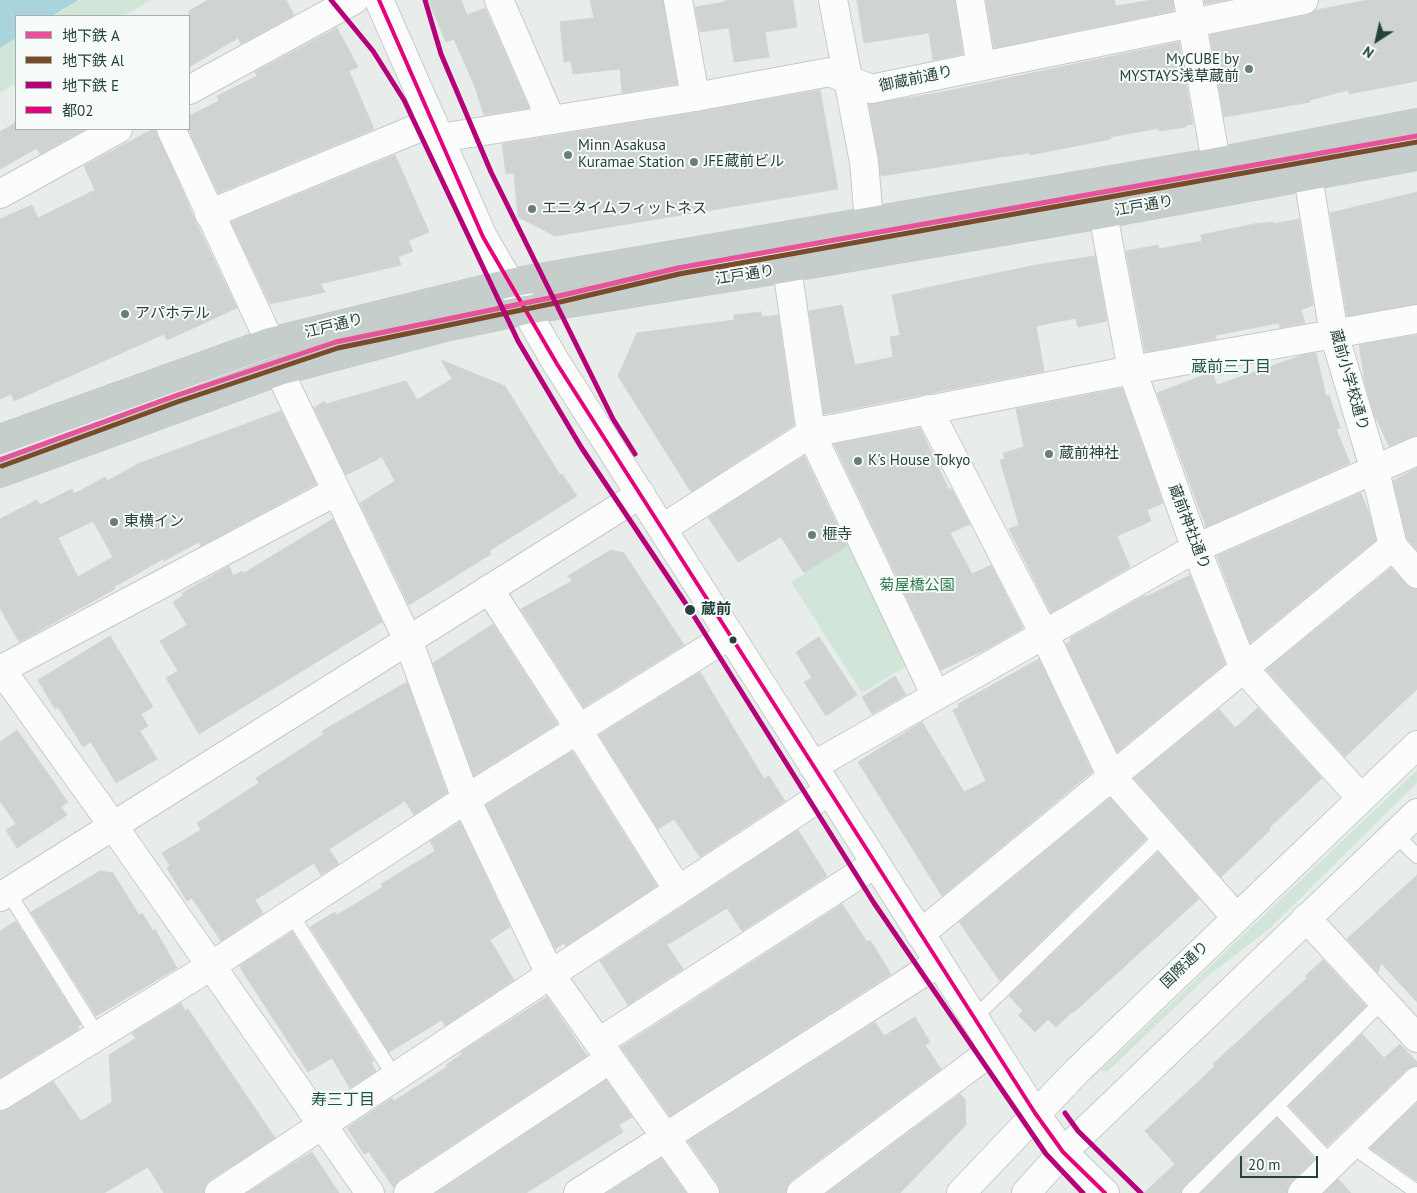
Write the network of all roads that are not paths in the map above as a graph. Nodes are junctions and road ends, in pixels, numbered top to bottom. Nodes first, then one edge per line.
1 (354, 0) edge
2 (379, 0) edge
3 (499, 0) edge
4 (678, 0) edge
5 (833, 0) edge
6 (970, 0) edge
7 (1304, 0) edge
8 (1191, 11) edge
9 (981, 66) junction
10 (848, 79) junction
11 (190, 89) edge
12 (695, 97) junction
13 (551, 120) junction
14 (1417, 123) edge
15 (116, 130) edge
16 (171, 130) edge
17 (437, 130) junction
18 (1417, 156) edge
19 (1216, 162) junction
20 (1308, 177) junction
21 (0, 194) edge
22 (209, 214) junction
23 (1103, 214) junction
24 (869, 222) junction
25 (787, 268) junction
26 (510, 283) junction
27 (526, 310) junction
28 (1417, 319) edge
29 (1334, 334) junction
30 (270, 342) junction
31 (1132, 370) junction
32 (279, 371) junction
33 (928, 409) junction
34 (811, 433) junction
35 (0, 439) edge
36 (1417, 452) edge
37 (1375, 471) junction
38 (0, 473) edge
39 (335, 492) junction
40 (641, 494) junction
41 (663, 528) junction
42 (1393, 546) junction
43 (1196, 548) junction
44 (1417, 574) edge
45 (489, 590) junction
46 (730, 635) junction
47 (1045, 636) junction
48 (408, 640) junction
49 (0, 669) edge
50 (1244, 669) junction
51 (936, 696) junction
52 (580, 730) junction
53 (1417, 744) edge
54 (813, 766) junction
55 (1112, 776) junction
56 (829, 791) junction
57 (1361, 798) junction
58 (466, 799) junction
59 (1417, 813) edge
60 (114, 827) junction
61 (1395, 834) junction
62 (1163, 835) junction
63 (1417, 856) edge
64 (875, 864) junction
65 (678, 890) junction
66 (4, 895) edge
67 (290, 914) junction
68 (1235, 916) junction
69 (1306, 918) junction
70 (920, 934) junction
71 (938, 962) junction
72 (211, 966) junction
73 (550, 974) junction
74 (1383, 1001) junction
75 (974, 1018) junction
76 (98, 1036) junction
77 (1417, 1038) edge
78 (994, 1049) junction
79 (605, 1050) junction
80 (395, 1077) junction
81 (1417, 1081) edge
82 (0, 1096) edge
83 (1277, 1106) junction
84 (1035, 1113) junction
85 (322, 1125) junction
86 (666, 1138) junction
87 (1352, 1146) junction
88 (1062, 1152) junction
89 (1332, 1164) junction
90 (1417, 1192) edge
91 (219, 1193) edge
92 (370, 1193) edge
93 (408, 1193) edge
94 (578, 1193) edge
95 (705, 1193) edge
96 (801, 1193) edge
97 (961, 1193) edge
98 (1026, 1193) edge
99 (1105, 1193) edge
100 (1189, 1193) edge
101 (1302, 1193) edge

1 - 11 street
2 - 17 street
3 - 13 street
4 - 12 street
5 - 10 street
6 - 9 street
7 - 8 street, 御蔵前通り
8 - 9 street, 御蔵前通り
8 - 19 street
9 - 10 street, 御蔵前通り
10 - 12 street, 御蔵前通り
10 - 24 street
12 - 13 street, 御蔵前通り
13 - 17 street, 御蔵前通り
14 - 19 highway, 江戸通り
15 - 21 street
16 - 22 street
17 - 22 street, 御蔵前通り
17 - 26 street
18 - 20 highway, 江戸通り
19 - 24 highway, 江戸通り
20 - 23 highway, 江戸通り
20 - 29 street, 蔵前小学校通り
22 - 30 street
23 - 25 highway, 江戸通り
23 - 31 street, 蔵前神社通り
24 - 26 highway, 江戸通り
25 - 27 highway, 江戸通り
25 - 34 street
26 - 27 street
26 - 30 highway, 江戸通り
27 - 32 highway, 江戸通り
27 - 40 street
28 - 29 street
29 - 31 street
29 - 37 street, 蔵前小学校通り
30 - 35 highway, 江戸通り
31 - 33 street
31 - 43 street, 蔵前神社通り
32 - 38 highway, 江戸通り
32 - 39 street
33 - 34 street
33 - 47 street
34 - 41 street
34 - 51 street
36 - 37 street
37 - 42 street, 蔵前小学校通り
37 - 43 street
39 - 48 street
39 - 49 street
40 - 41 street
40 - 45 street
41 - 46 street
42 - 44 street, 蔵前小学校通り
42 - 50 street
43 - 47 street
43 - 50 street, 蔵前神社通り
45 - 48 street
45 - 52 street
46 - 52 street
46 - 54 street
47 - 51 street
47 - 55 street
48 - 58 street
48 - 60 street
49 - 60 street
50 - 55 street
50 - 57 street, 蔵前神社通り
51 - 54 street
52 - 58 street
52 - 65 street
53 - 57 street, 国際通り
54 - 56 street
55 - 62 street
55 - 70 street
56 - 64 street
56 - 65 street
57 - 68 street, 国際通り
58 - 67 street
58 - 73 street
59 - 61 street
60 - 66 street
60 - 72 street
61 - 63 lane
61 - 69 street
62 - 68 street
62 - 75 lane
64 - 70 street
64 - 79 street
65 - 73 street
66 - 76 lane
67 - 72 street
67 - 80 lane
68 - 84 street, 国際通り
69 - 74 street
69 - 88 street
70 - 71 street
71 - 75 street
71 - 86 street
72 - 76 street
72 - 85 street
73 - 79 street
73 - 80 street
74 - 77 street
74 - 83 lane
75 - 78 street
76 - 82 street
78 - 84 street
78 - 96 street
79 - 86 street
79 - 93 street
80 - 85 street
81 - 87 street
83 - 89 lane
83 - 100 lane
84 - 88 street
84 - 97 street, 国際通り
85 - 91 street
85 - 92 street
86 - 94 street
86 - 95 street
87 - 89 street
87 - 90 lane
88 - 98 street
88 - 99 street
89 - 101 street

